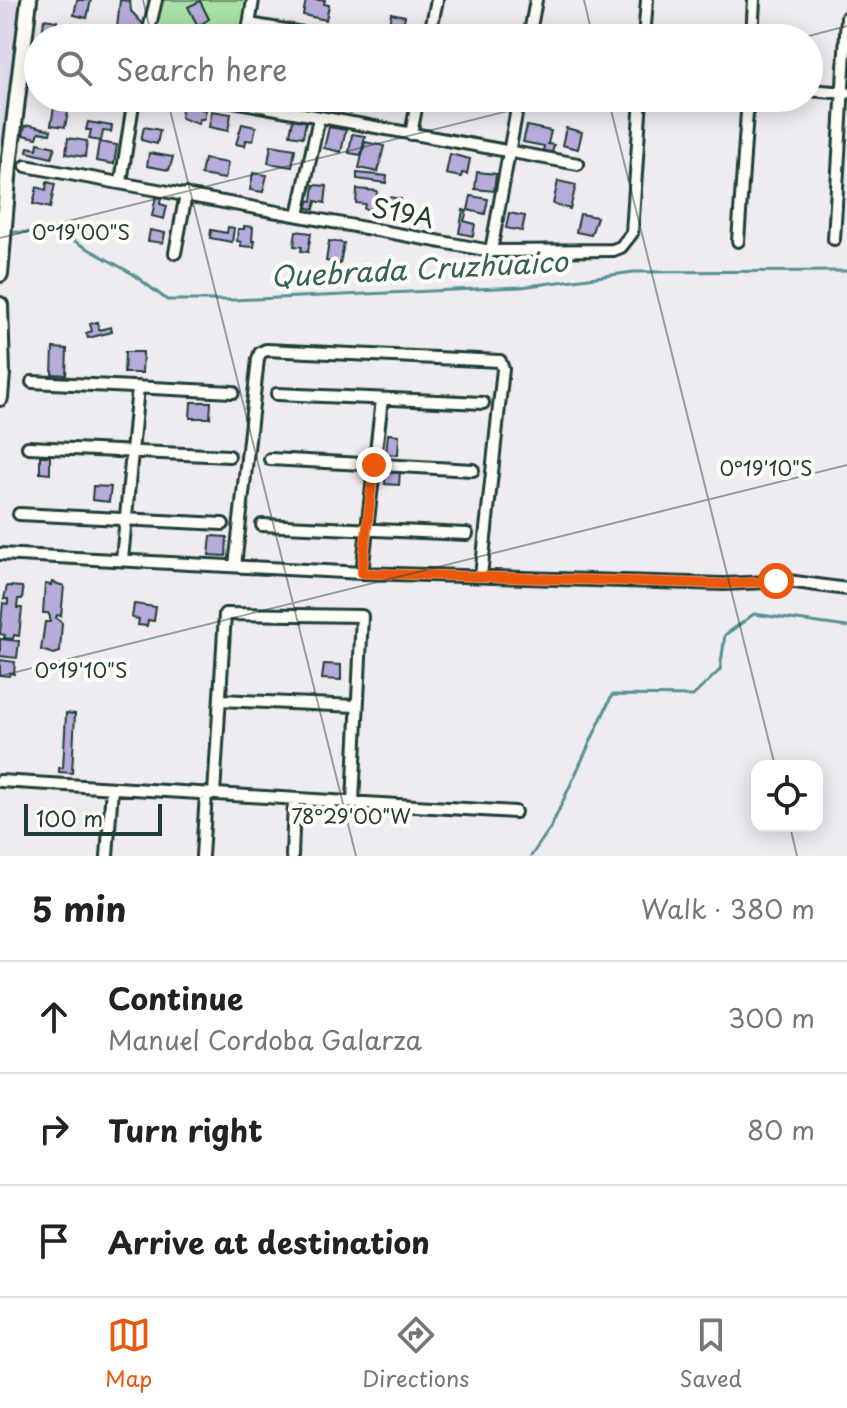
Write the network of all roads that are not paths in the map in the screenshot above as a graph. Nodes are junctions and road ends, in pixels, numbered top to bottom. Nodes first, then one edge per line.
1 (29, 0) edge
2 (253, 0) edge
3 (437, 0) edge
4 (536, 0) edge
5 (647, 0) edge
6 (754, 0) edge
7 (152, 1) edge
8 (847, 17) edge
9 (26, 24) edge
10 (149, 24) edge
11 (249, 24) edge
12 (432, 24) edge
13 (532, 24) edge
14 (645, 24) edge
15 (753, 24) edge
16 (24, 42) edge
17 (823, 91) edge
18 (845, 92) edge
19 (132, 112) edge
20 (291, 112) edge
21 (415, 112) edge
22 (516, 112) edge
23 (640, 112) edge
24 (747, 112) edge
25 (319, 118) junction
26 (411, 134) junction
27 (509, 152) junction
28 (578, 164) dead end
29 (26, 166) dead end
30 (121, 182) junction
31 (186, 194) junction
32 (298, 215) junction
33 (834, 239) dead end
34 (738, 241) dead end
35 (491, 251) junction
36 (175, 253) dead end
37 (0, 274) edge
38 (0, 305) edge
39 (32, 382) dead end
40 (138, 387) junction
41 (233, 392) dead end
42 (277, 394) dead end
43 (0, 398) edge
44 (382, 399) junction
45 (483, 403) dead end
46 (28, 447) dead end
47 (132, 452) junction
48 (229, 456) dead end
49 (270, 459) dead end
50 (374, 465) junction
51 (473, 470) dead end
52 (19, 514) dead end
53 (126, 519) junction
54 (223, 524) dead end
55 (262, 525) dead end
56 (367, 530) junction
57 (467, 534) dead end
58 (0, 554) edge
59 (122, 560) junction
60 (235, 566) junction
61 (362, 573) junction
62 (481, 576) junction
63 (847, 589) edge
64 (220, 700) junction
65 (356, 706) junction
66 (0, 781) edge
67 (112, 788) junction
68 (210, 794) junction
69 (294, 799) junction
70 (353, 802) junction
71 (515, 812) dead end
72 (107, 856) edge
73 (202, 856) edge
74 (292, 856) edge

1 - 9 street
2 - 11 street
3 - 12 street
4 - 13 street
5 - 14 street
6 - 15 street
7 - 10 street
8 - 18 street
16 - 37 street
17 - 18 street
18 - 33 street
19 - 30 street
20 - 25 street
21 - 26 street
22 - 27 street
23 - 35 street, S19A
24 - 34 street
25 - 26 street
25 - 32 street
26 - 27 street
27 - 28 street
27 - 35 street
29 - 30 street, S19A
30 - 31 street, S19A
31 - 32 street, S19A
31 - 36 street
32 - 35 street, S19A
38 - 43 street
39 - 40 street
40 - 41 street
40 - 47 street
42 - 44 street
44 - 45 street
44 - 50 street
46 - 47 street
47 - 48 street
47 - 53 street
49 - 50 street
50 - 51 street
50 - 56 street
52 - 53 street
53 - 54 street
53 - 59 street
55 - 56 street
56 - 57 street
56 - 61 street
58 - 59 street
59 - 60 street
60 - 61 street
60 - 62 street
61 - 62 street
62 - 63 street
64 - 65 street
64 - 65 street
64 - 68 street
65 - 70 street
66 - 67 street
67 - 68 street
67 - 72 street
68 - 69 street
68 - 73 street
69 - 70 street
69 - 74 street
70 - 71 street

